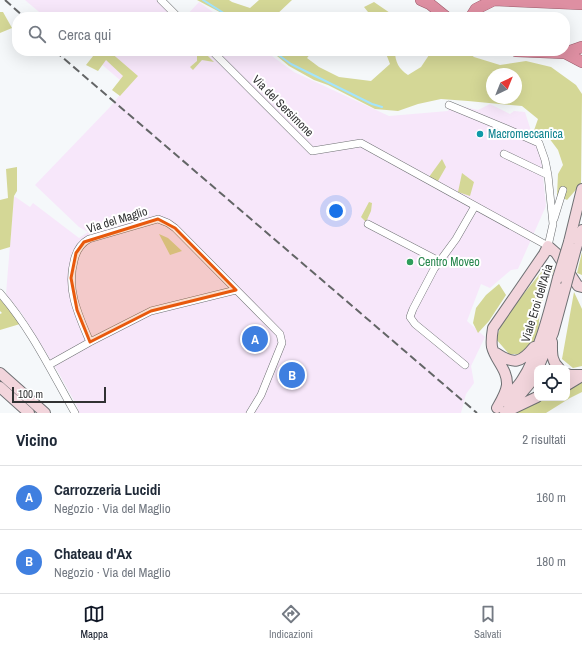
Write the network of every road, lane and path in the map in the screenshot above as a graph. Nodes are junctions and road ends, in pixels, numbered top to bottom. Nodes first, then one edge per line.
1 (161, 0) edge
2 (421, 0) edge
3 (494, 0) edge
4 (582, 4) edge
5 (173, 12) edge
6 (440, 12) edge
7 (474, 12) edge
8 (582, 47) edge
9 (570, 51) edge
10 (217, 56) edge
11 (570, 56) edge
12 (582, 62) edge
13 (449, 105) dead end
14 (504, 154) dead end
15 (548, 175) junction
16 (582, 189) edge
17 (563, 190) dead end
18 (475, 206) junction
19 (553, 223) junction
20 (368, 224) dead end
21 (582, 230) edge
22 (572, 245) junction
23 (548, 246) junction
24 (439, 261) junction
25 (574, 284) edge
26 (236, 290) junction
27 (0, 293) edge
28 (553, 333) junction
29 (90, 342) junction
30 (539, 342) junction
31 (495, 352) junction
32 (49, 365) junction
33 (465, 365) dead end
34 (540, 365) edge
35 (555, 365) edge
36 (0, 373) edge
37 (534, 375) edge
38 (570, 375) edge
39 (582, 375) edge
40 (570, 382) edge
41 (0, 387) edge
42 (534, 398) edge
43 (73, 412) edge
44 (500, 412) edge
45 (29, 413) edge
46 (45, 413) edge
47 (250, 413) edge

1 - 5 street
2 - 6 highway
3 - 4 highway
3 - 7 highway
8 - 9 highway
10 - 18 street, Via del Sersimone
11 - 12 highway
13 - 15 street
14 - 15 street
15 - 19 street
16 - 22 main road, Viale Eroi dell'Aria
17 - 19 street
18 - 23 street, Via del Sersimone
18 - 24 street
19 - 23 street
20 - 24 street
21 - 22 main road, Viale Eroi dell'Aria
22 - 25 main road, Viale Eroi dell'Aria, bridge
23 - 25 main road
23 - 31 main road
24 - 33 street
25 - 28 main road, Viale Eroi dell'Aria
25 - 30 main road, Viale Eroi dell'Aria
26 - 29 street
26 - 29 street, Via del Maglio
26 - 47 street, Via del Maglio
27 - 32 street
28 - 34 main road, Viale Eroi dell'Aria
28 - 35 main road
29 - 32 street
30 - 31 main road
30 - 44 main road, Viale Eroi dell'Aria
31 - 44 main road
32 - 43 street
36 - 46 main road
37 - 44 main road, Viale Eroi dell'Aria
38 - 39 main road
39 - 40 main road
41 - 45 main road
42 - 44 main road

